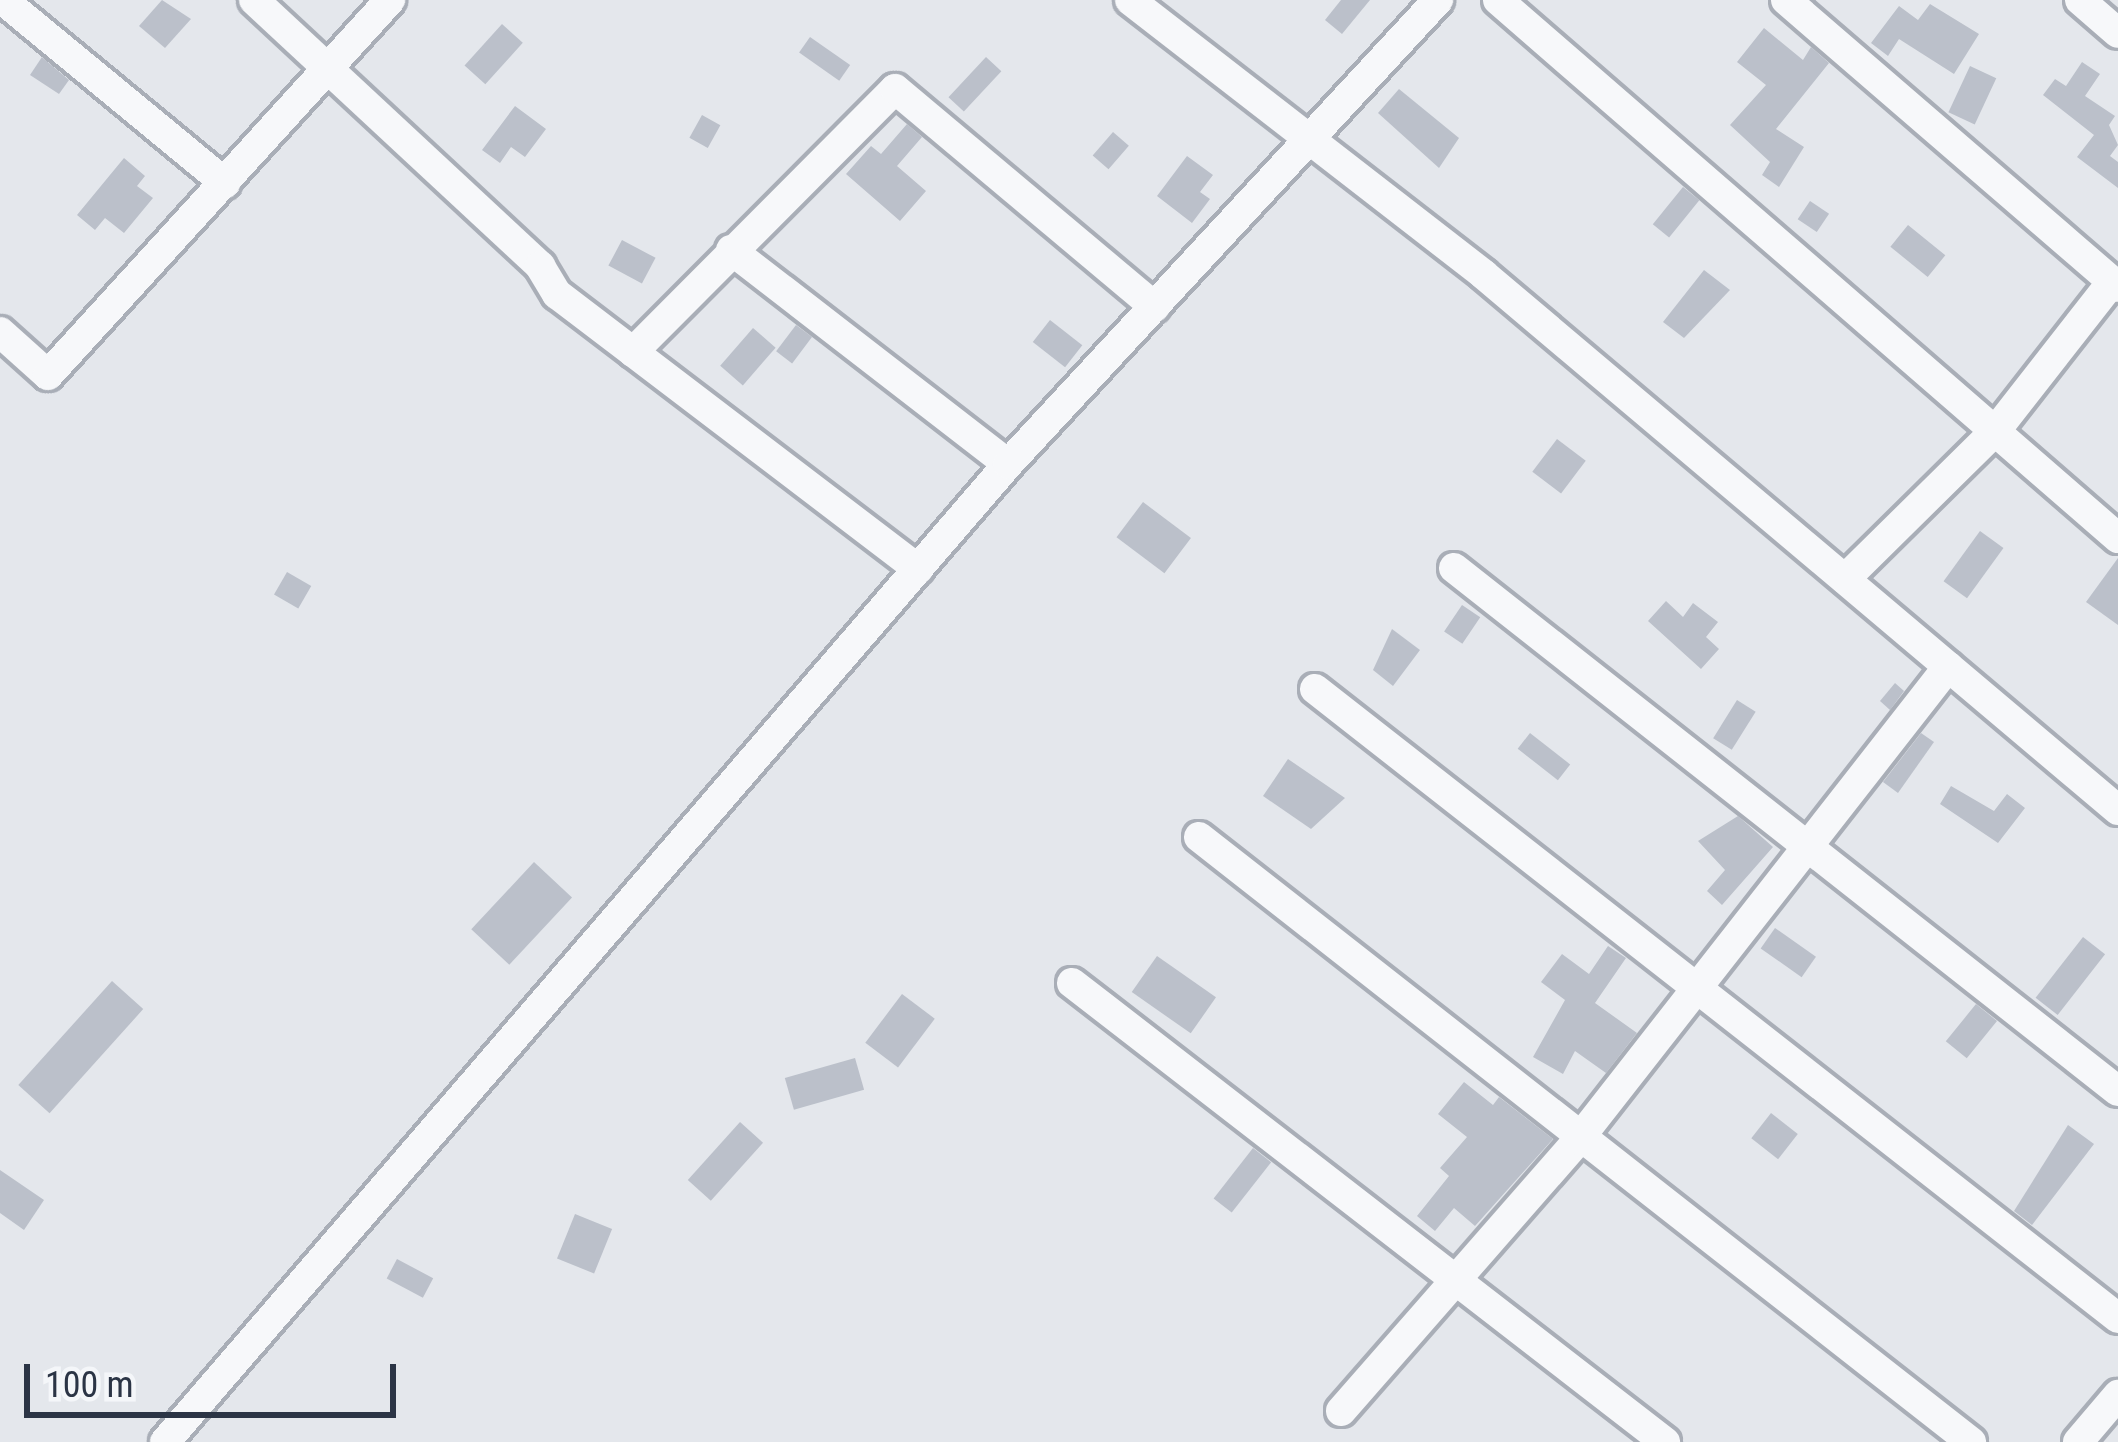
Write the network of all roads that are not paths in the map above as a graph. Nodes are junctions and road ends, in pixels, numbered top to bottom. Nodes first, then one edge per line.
1 (3, 0) edge
2 (254, 0) edge
3 (389, 0) edge
4 (1130, 0) edge
5 (1438, 0) edge
6 (1498, 0) edge
7 (1786, 0) edge
8 (2080, 0) edge
9 (2118, 33) edge
10 (329, 69) junction
11 (1313, 135) junction
12 (225, 183) junction
13 (731, 250) junction
14 (2115, 285) edge
15 (1155, 307) junction
16 (0, 332) edge
17 (633, 352) junction
18 (1997, 429) junction
19 (1009, 464) junction
20 (2118, 538) edge
21 (1454, 568) dead end
22 (918, 569) junction
23 (1845, 579) junction
24 (1948, 667) junction
25 (1315, 689) dead end
26 (2118, 810) edge
27 (1198, 837) dead end
28 (1809, 845) junction
29 (1072, 983) dead end
30 (1697, 991) junction
31 (2118, 1091) edge
32 (1578, 1140) junction
33 (1455, 1278) junction
34 (2118, 1318) edge
35 (2118, 1396) edge
36 (1341, 1411) dead end
37 (165, 1442) edge
38 (1665, 1442) edge
39 (1971, 1442) edge
40 (2078, 1442) edge

1 - 12 street
2 - 10 street
3 - 10 street
4 - 11 street
5 - 11 street
6 - 18 street
7 - 14 street
8 - 9 street
10 - 12 street
10 - 17 street
11 - 15 street
11 - 23 street
12 - 16 street
13 - 15 street
13 - 17 street
13 - 19 street
14 - 18 street
15 - 19 street
17 - 22 street
18 - 20 street
18 - 23 street
19 - 22 street
21 - 28 street
22 - 37 street
23 - 24 street
24 - 26 street
24 - 28 street
25 - 30 street
27 - 32 street
28 - 30 street
28 - 31 street
29 - 33 street
30 - 32 street
30 - 34 street
32 - 33 street
32 - 39 street
33 - 36 street
33 - 38 street
35 - 40 street

